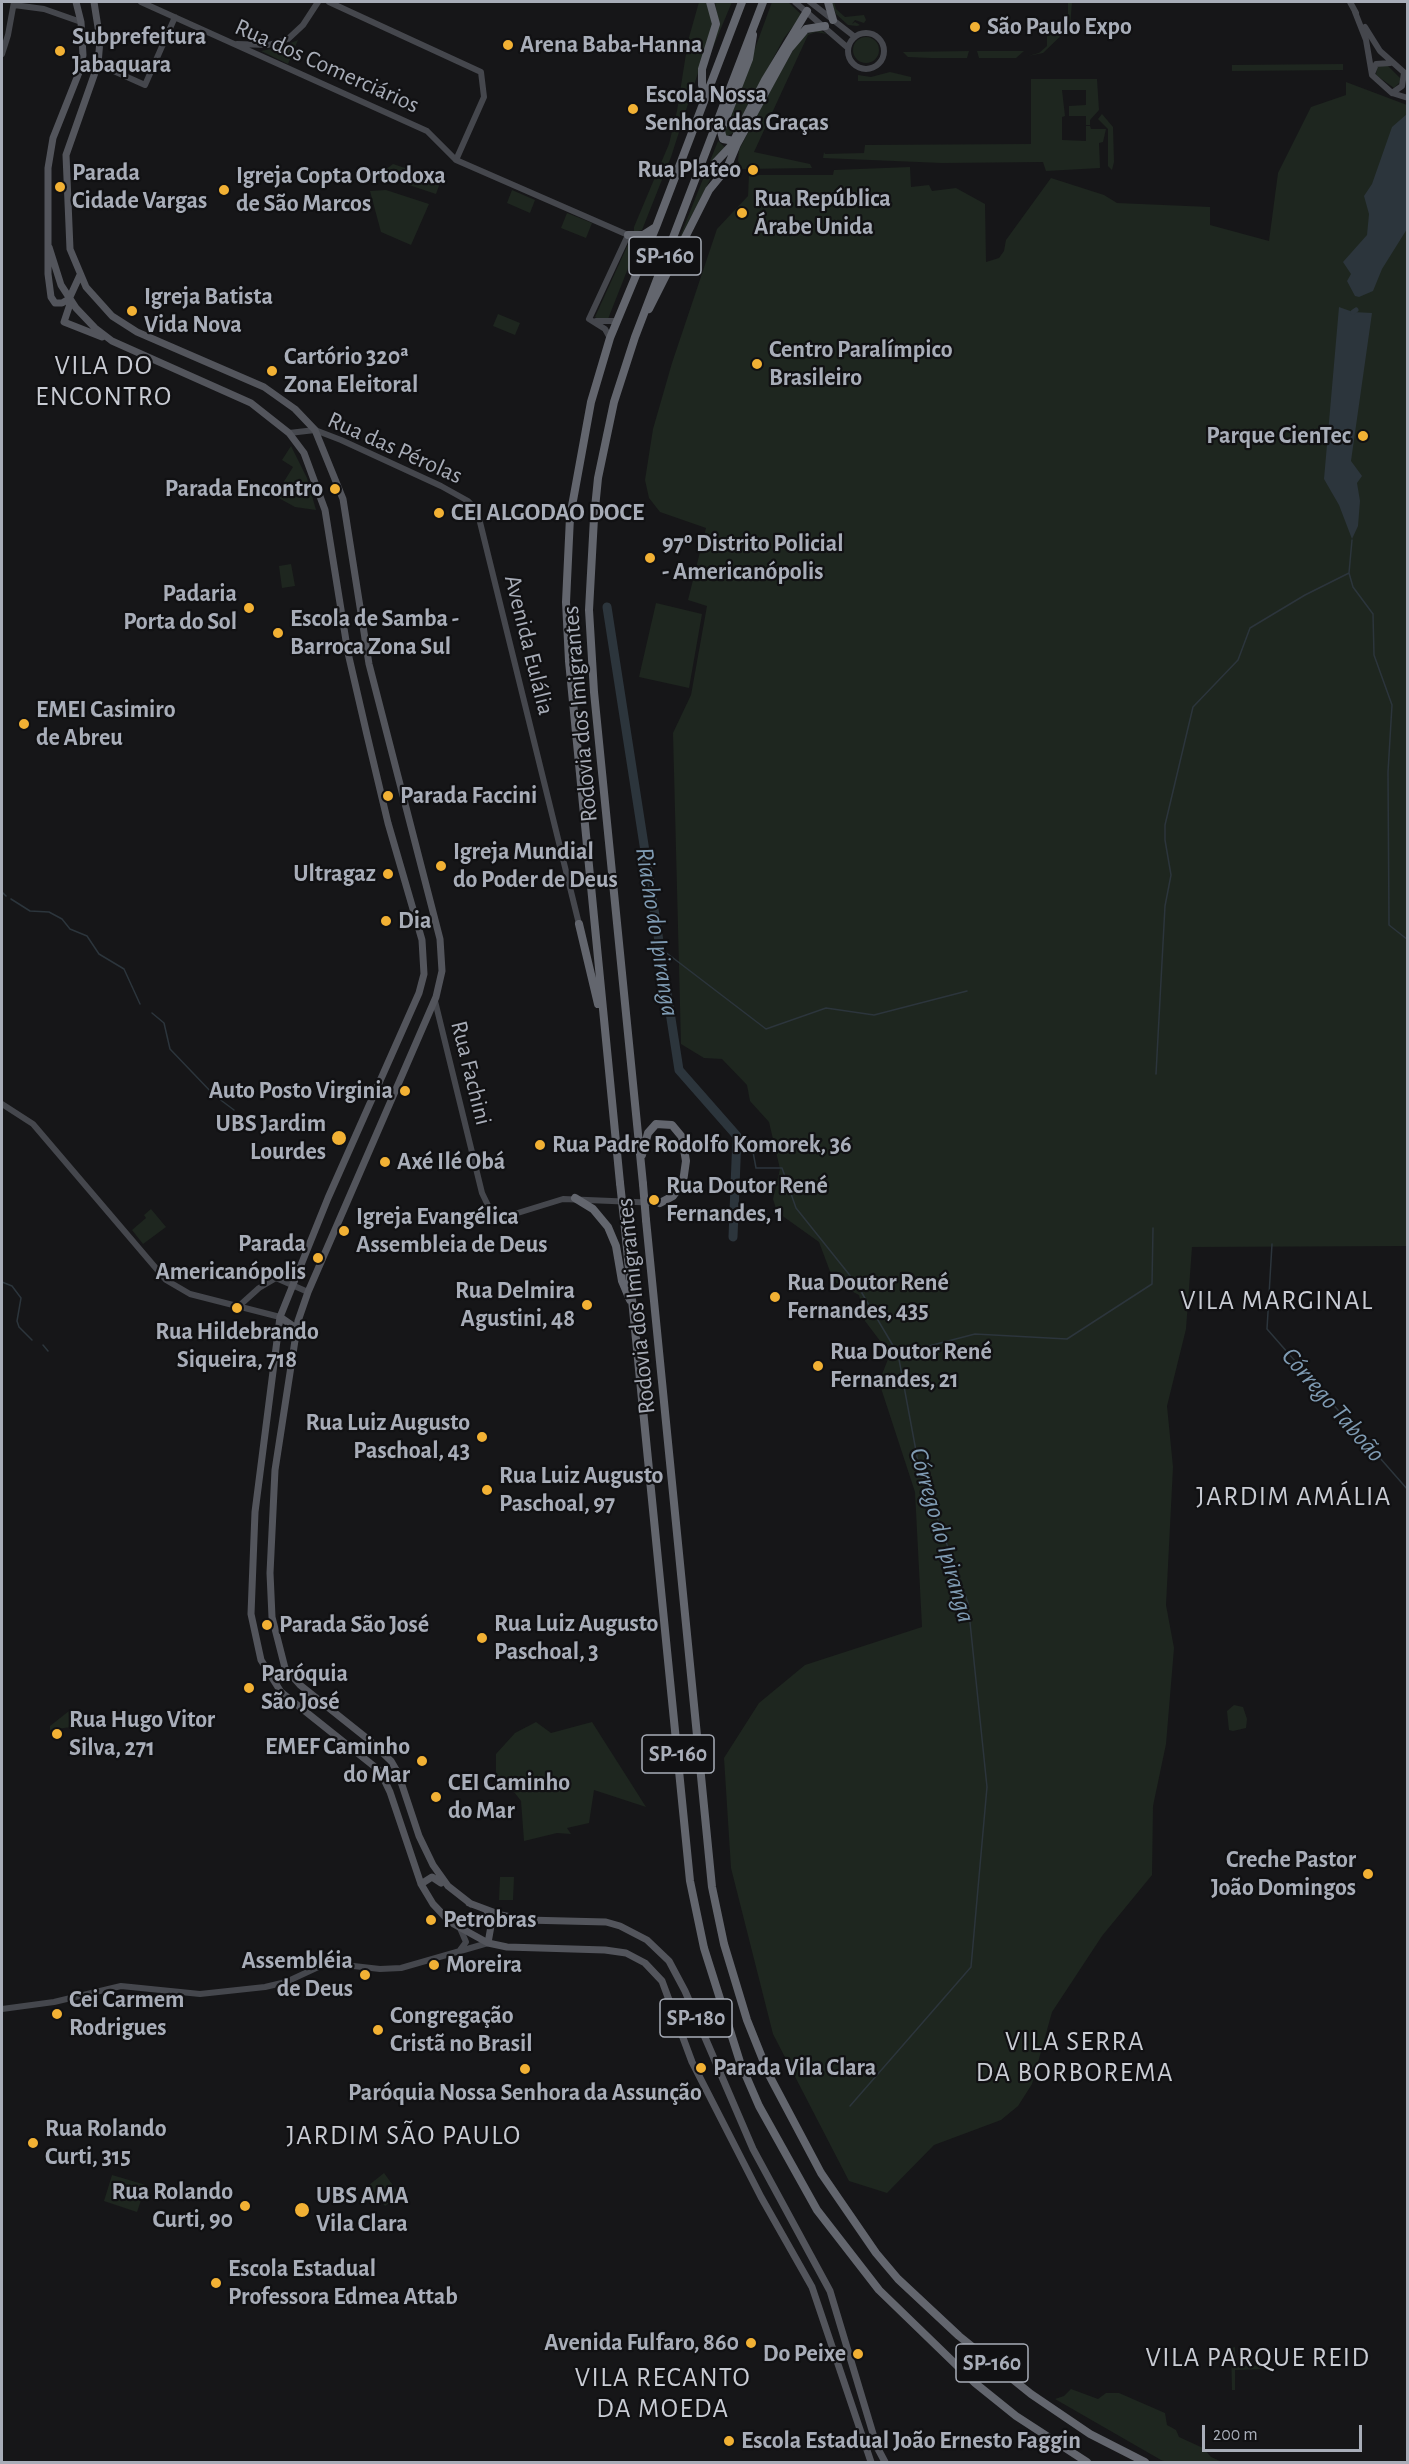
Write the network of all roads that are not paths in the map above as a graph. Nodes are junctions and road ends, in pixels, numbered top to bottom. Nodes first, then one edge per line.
1 (76, 2) edge
2 (94, 2) edge
3 (141, 2) edge
4 (318, 2) edge
5 (328, 2) edge
6 (710, 2) edge
7 (742, 2) edge
8 (763, 2) edge
9 (795, 2) edge
10 (810, 2) edge
11 (828, 2) edge
12 (1350, 2) edge
13 (14, 3) edge
14 (79, 11) junction
15 (804, 12) junction
16 (1355, 12) junction
17 (66, 15) junction
18 (175, 17) junction
19 (833, 20) junction
20 (81, 22) junction
21 (825, 26) junction
22 (812, 27) junction
23 (753, 28) junction
24 (846, 31) junction
25 (855, 37) junction
26 (840, 39) junction
27 (233, 44) junction
28 (848, 48) junction
29 (2, 54) edge
30 (1391, 63) junction
31 (98, 64) junction
32 (1406, 74) edge
33 (1372, 75) junction
34 (1392, 93) junction
35 (705, 94) junction
36 (1407, 98) edge
37 (734, 141) junction
38 (456, 160) junction
39 (723, 174) junction
40 (656, 227) junction
41 (628, 235) junction
42 (49, 247) junction
43 (80, 275) junction
44 (70, 300) junction
45 (589, 319) junction
46 (617, 321) junction
47 (634, 337) junction
48 (610, 338) junction
49 (112, 341) junction
50 (315, 430) junction
51 (289, 433) junction
52 (479, 515) joint
53 (579, 924) joint
54 (435, 1001) junction
55 (605, 1035) junction
56 (2, 1104) edge
57 (641, 1156) junction
58 (575, 1198) junction
59 (660, 1203) joint
60 (291, 1286) junction
61 (308, 1292) junction
62 (251, 1295) junction
63 (239, 1306) junction
64 (633, 1306) junction
65 (252, 1310) junction
66 (280, 1317) junction
67 (293, 1350) junction
68 (421, 1884) junction
69 (471, 1904) junction
70 (487, 1911) junction
71 (460, 1928) junction
72 (488, 1943) junction
73 (460, 1951) junction
74 (2, 2009) edge
75 (871, 2463) edge
76 (885, 2463) edge
77 (1087, 2463) edge
78 (1145, 2463) edge

1 - 14 main road
2 - 31 main road
3 - 18 street, Rua dos Comerciários
4 - 27 street
5 - 38 street
6 - 35 highway
7 - 35 highway, Rodovia dos Imigrantes / SP-160
8 - 23 highway, Rodovia dos Imigrantes / SP-160
9 - 15 street
10 - 19 street
11 - 19 highway
12 - 16 street
13 - 17 street
13 - 29 street
14 - 17 street
14 - 20 main road
15 - 21 street
15 - 22 highway
15 - 37 highway
16 - 30 street
16 - 33 street
17 - 20 street
18 - 27 street, Rua dos Comerciários
18 - 31 street
19 - 24 street
20 - 42 main road
21 - 22 highway
21 - 26 street
22 - 39 highway
23 - 37 highway
23 - 47 highway, Rodovia dos Imigrantes / SP-160
24 - 25 street
24 - 26 street
25 - 28 street
25 - 28 street
26 - 28 street
27 - 38 street, Rua dos Comerciários
30 - 32 street
30 - 33 street
31 - 43 main road
32 - 34 street
33 - 34 street
34 - 36 street
35 - 40 highway, Rodovia dos Imigrantes / SP-160
37 - 39 highway
38 - 41 street
39 - 47 highway
40 - 41 highway
40 - 46 highway, Rodovia dos Imigrantes / SP-160
41 - 45 street
42 - 44 main road
42 - 44 main road
43 - 44 main road
43 - 50 main road
44 - 49 main road
44 - 49 main road
45 - 46 street
45 - 48 street
46 - 48 highway, Rodovia dos Imigrantes / SP-160
47 - 57 highway, Rodovia dos Imigrantes / SP-160
48 - 55 highway, Rodovia dos Imigrantes / SP-160
49 - 51 main road
50 - 51 street, Rua das Pérolas
50 - 52 street, Rua das Pérolas
50 - 54 main road
51 - 60 main road
52 - 53 street, Avenida Eulália
53 - 55 highway
54 - 58 street, Rua Fachini
54 - 61 main road
55 - 64 highway, Rodovia dos Imigrantes / SP-160, bridge
56 - 63 street
57 - 59 highway
57 - 78 highway, Rodovia dos Imigrantes / SP-160, bridge
58 - 59 street
58 - 64 highway
60 - 61 street
60 - 62 street
60 - 66 main road
61 - 67 main road
62 - 63 street
62 - 65 street
63 - 65 street
64 - 77 highway, Rodovia dos Imigrantes / SP-160
65 - 66 street
66 - 67 main road
66 - 68 main road
67 - 69 main road, SP-180
68 - 69 main road
68 - 71 main road
69 - 70 main road, SP-180
70 - 72 main road
70 - 76 main road, SP-180
71 - 72 main road
71 - 73 street
72 - 73 street
72 - 75 main road
73 - 74 street

